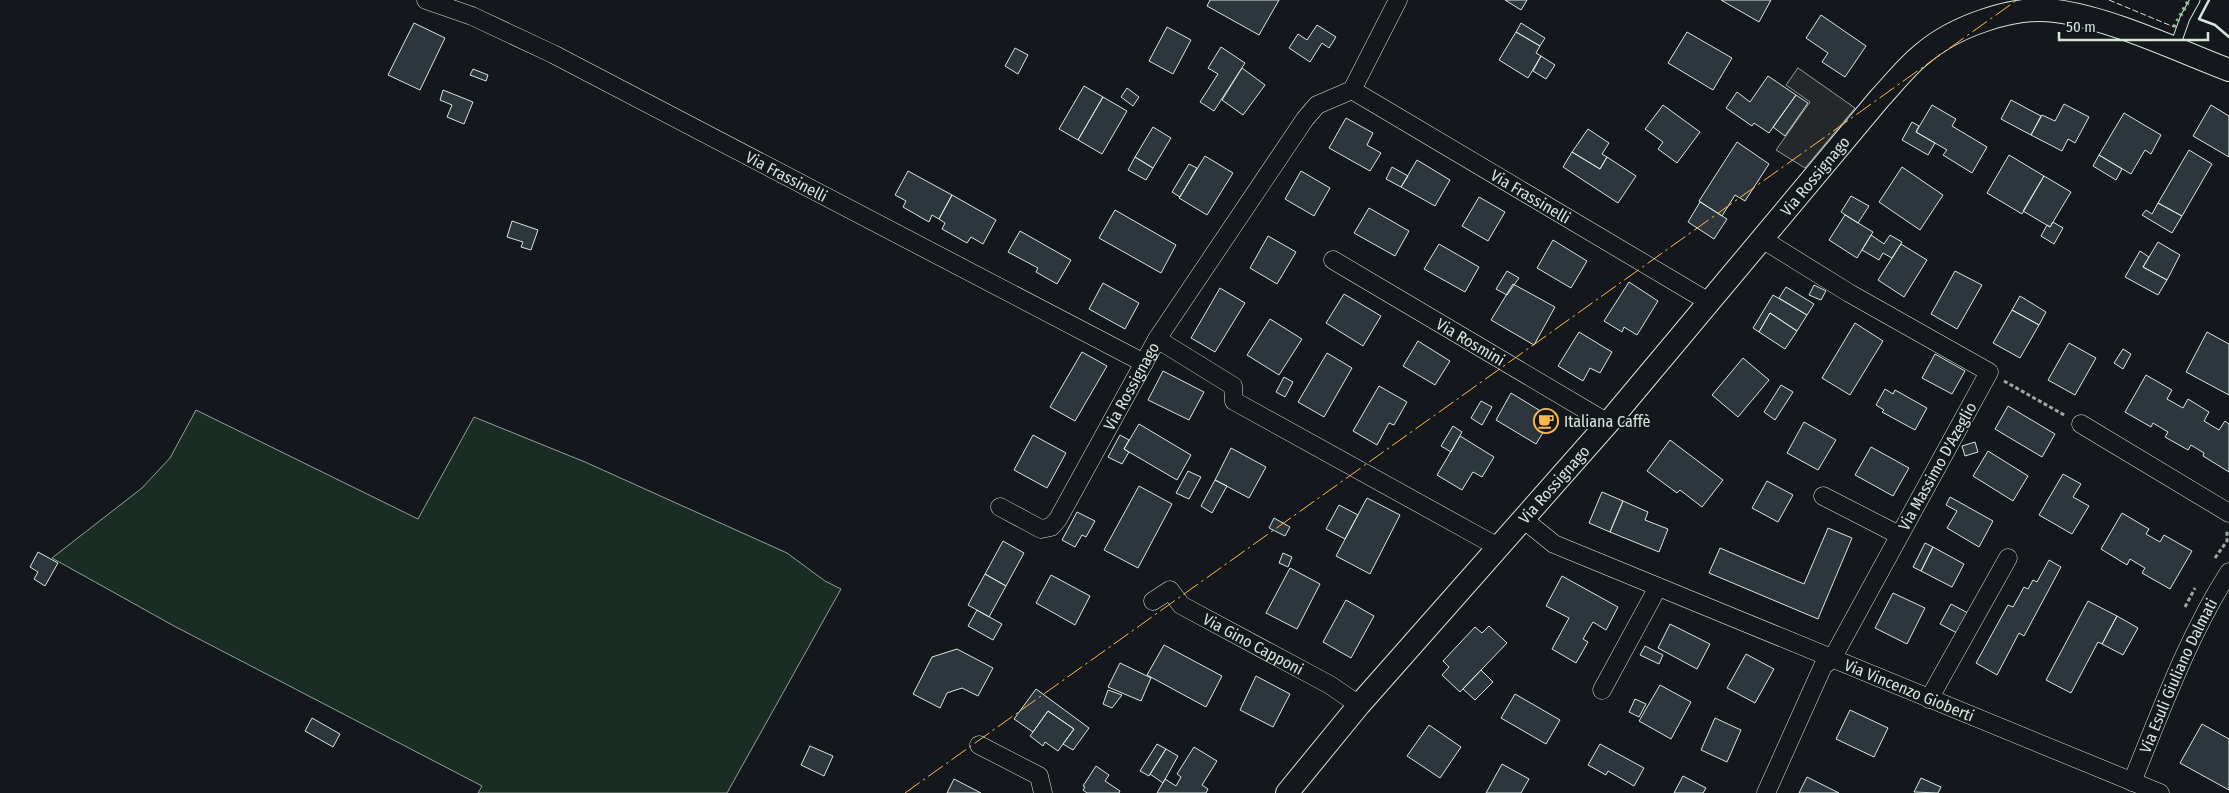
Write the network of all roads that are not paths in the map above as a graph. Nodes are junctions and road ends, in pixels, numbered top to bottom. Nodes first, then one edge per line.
1 (426, 0) edge
2 (1398, 0) edge
3 (2195, 0) edge
4 (2023, 5) edge
5 (2174, 49) junction
6 (2229, 70) edge
7 (1352, 90) junction
8 (1762, 240) junction
9 (1333, 260) dead end
10 (1709, 302) junction
11 (1157, 340) junction
12 (1144, 363) junction
13 (1608, 423) junction
14 (2081, 424) road end
15 (1823, 496) dead end
16 (1000, 507) dead end
17 (2229, 513) edge
18 (1523, 519) junction
19 (1899, 535) junction
20 (1498, 547) junction
21 (2008, 558) dead end
22 (2229, 572) edge
23 (1658, 587) junction
24 (1153, 601) dead end
25 (1832, 659) junction
26 (1602, 690) dead end
27 (1929, 699) junction
28 (1359, 704) junction
29 (979, 745) dead end
30 (2132, 782) junction
31 (1043, 793) edge
32 (1287, 793) edge
33 (1766, 793) edge
34 (2160, 793) edge

1 - 12 street, Via Frassinelli
2 - 7 street
3 - 5 lane
4 - 5 street, Via Rossignago
4 - 8 street, Via Rossignago
5 - 6 street, Via Rossignago
7 - 10 street, Via Frassinelli
7 - 11 street
8 - 10 street, Via Rossignago
8 - 19 street, Via Massimo D'Azeglio
9 - 13 street, Via Rosmini
10 - 13 street, Via Rossignago
11 - 12 street, Via Rossignago
11 - 20 street, Via Rossignago
12 - 16 street, Via Rossignago
13 - 18 street, Via Rossignago
14 - 17 street
15 - 19 street
18 - 20 street, Via Rossignago
18 - 23 street, Via Vincenzo Gioberti
19 - 25 street, Via Massimo D'Azeglio
20 - 28 street, Via Rossignago
21 - 27 street
22 - 30 street, Via Esuli Giuliano Dalmati
23 - 25 street, Via Vincenzo Gioberti
23 - 26 street
24 - 28 street, Via Gino Capponi
25 - 27 street, Via Vincenzo Gioberti
25 - 33 street, Via Massimo D'Azeglio
27 - 30 street, Via Vincenzo Gioberti
28 - 32 street, Via Rossignago
29 - 31 street
30 - 34 street, Via Vincenzo Gioberti

